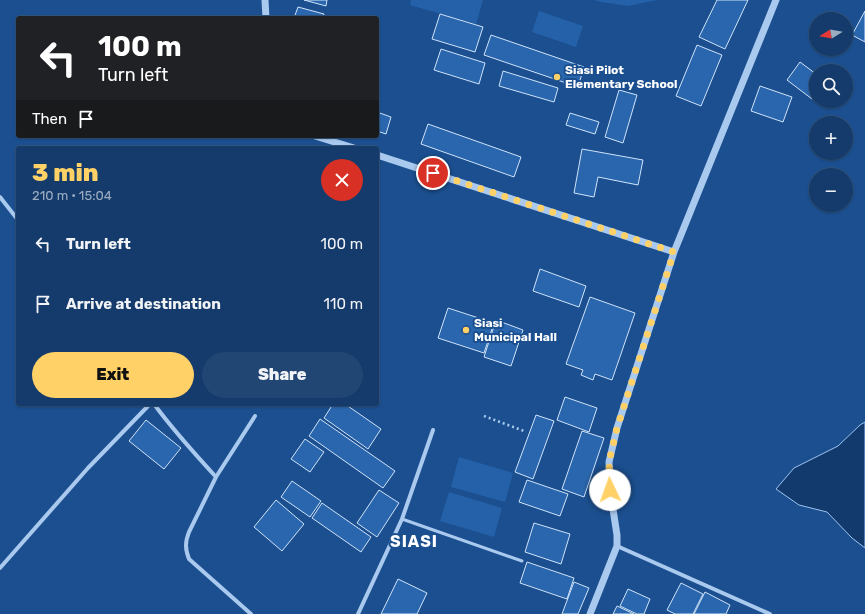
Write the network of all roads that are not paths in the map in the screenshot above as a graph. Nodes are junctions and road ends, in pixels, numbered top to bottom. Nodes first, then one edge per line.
1 (265, 0) edge
2 (776, 0) edge
3 (266, 16) edge
4 (322, 138) edge
5 (348, 146) edge
6 (379, 156) edge
7 (0, 196) edge
8 (16, 217) edge
9 (674, 252) junction
10 (148, 406) edge
11 (155, 406) edge
12 (255, 416) dead end
13 (433, 430) dead end
14 (216, 477) junction
15 (402, 519) junction
16 (617, 546) junction
17 (522, 561) dead end
18 (0, 568) edge
19 (251, 614) edge
20 (358, 614) edge
21 (590, 614) edge
22 (770, 614) edge

1 - 3 street
2 - 9 street
4 - 5 street
6 - 9 street
7 - 8 street
9 - 16 street
10 - 18 street
11 - 14 street
12 - 14 street
13 - 15 street
14 - 19 street
15 - 17 lane
15 - 20 street
16 - 21 street
16 - 22 street

